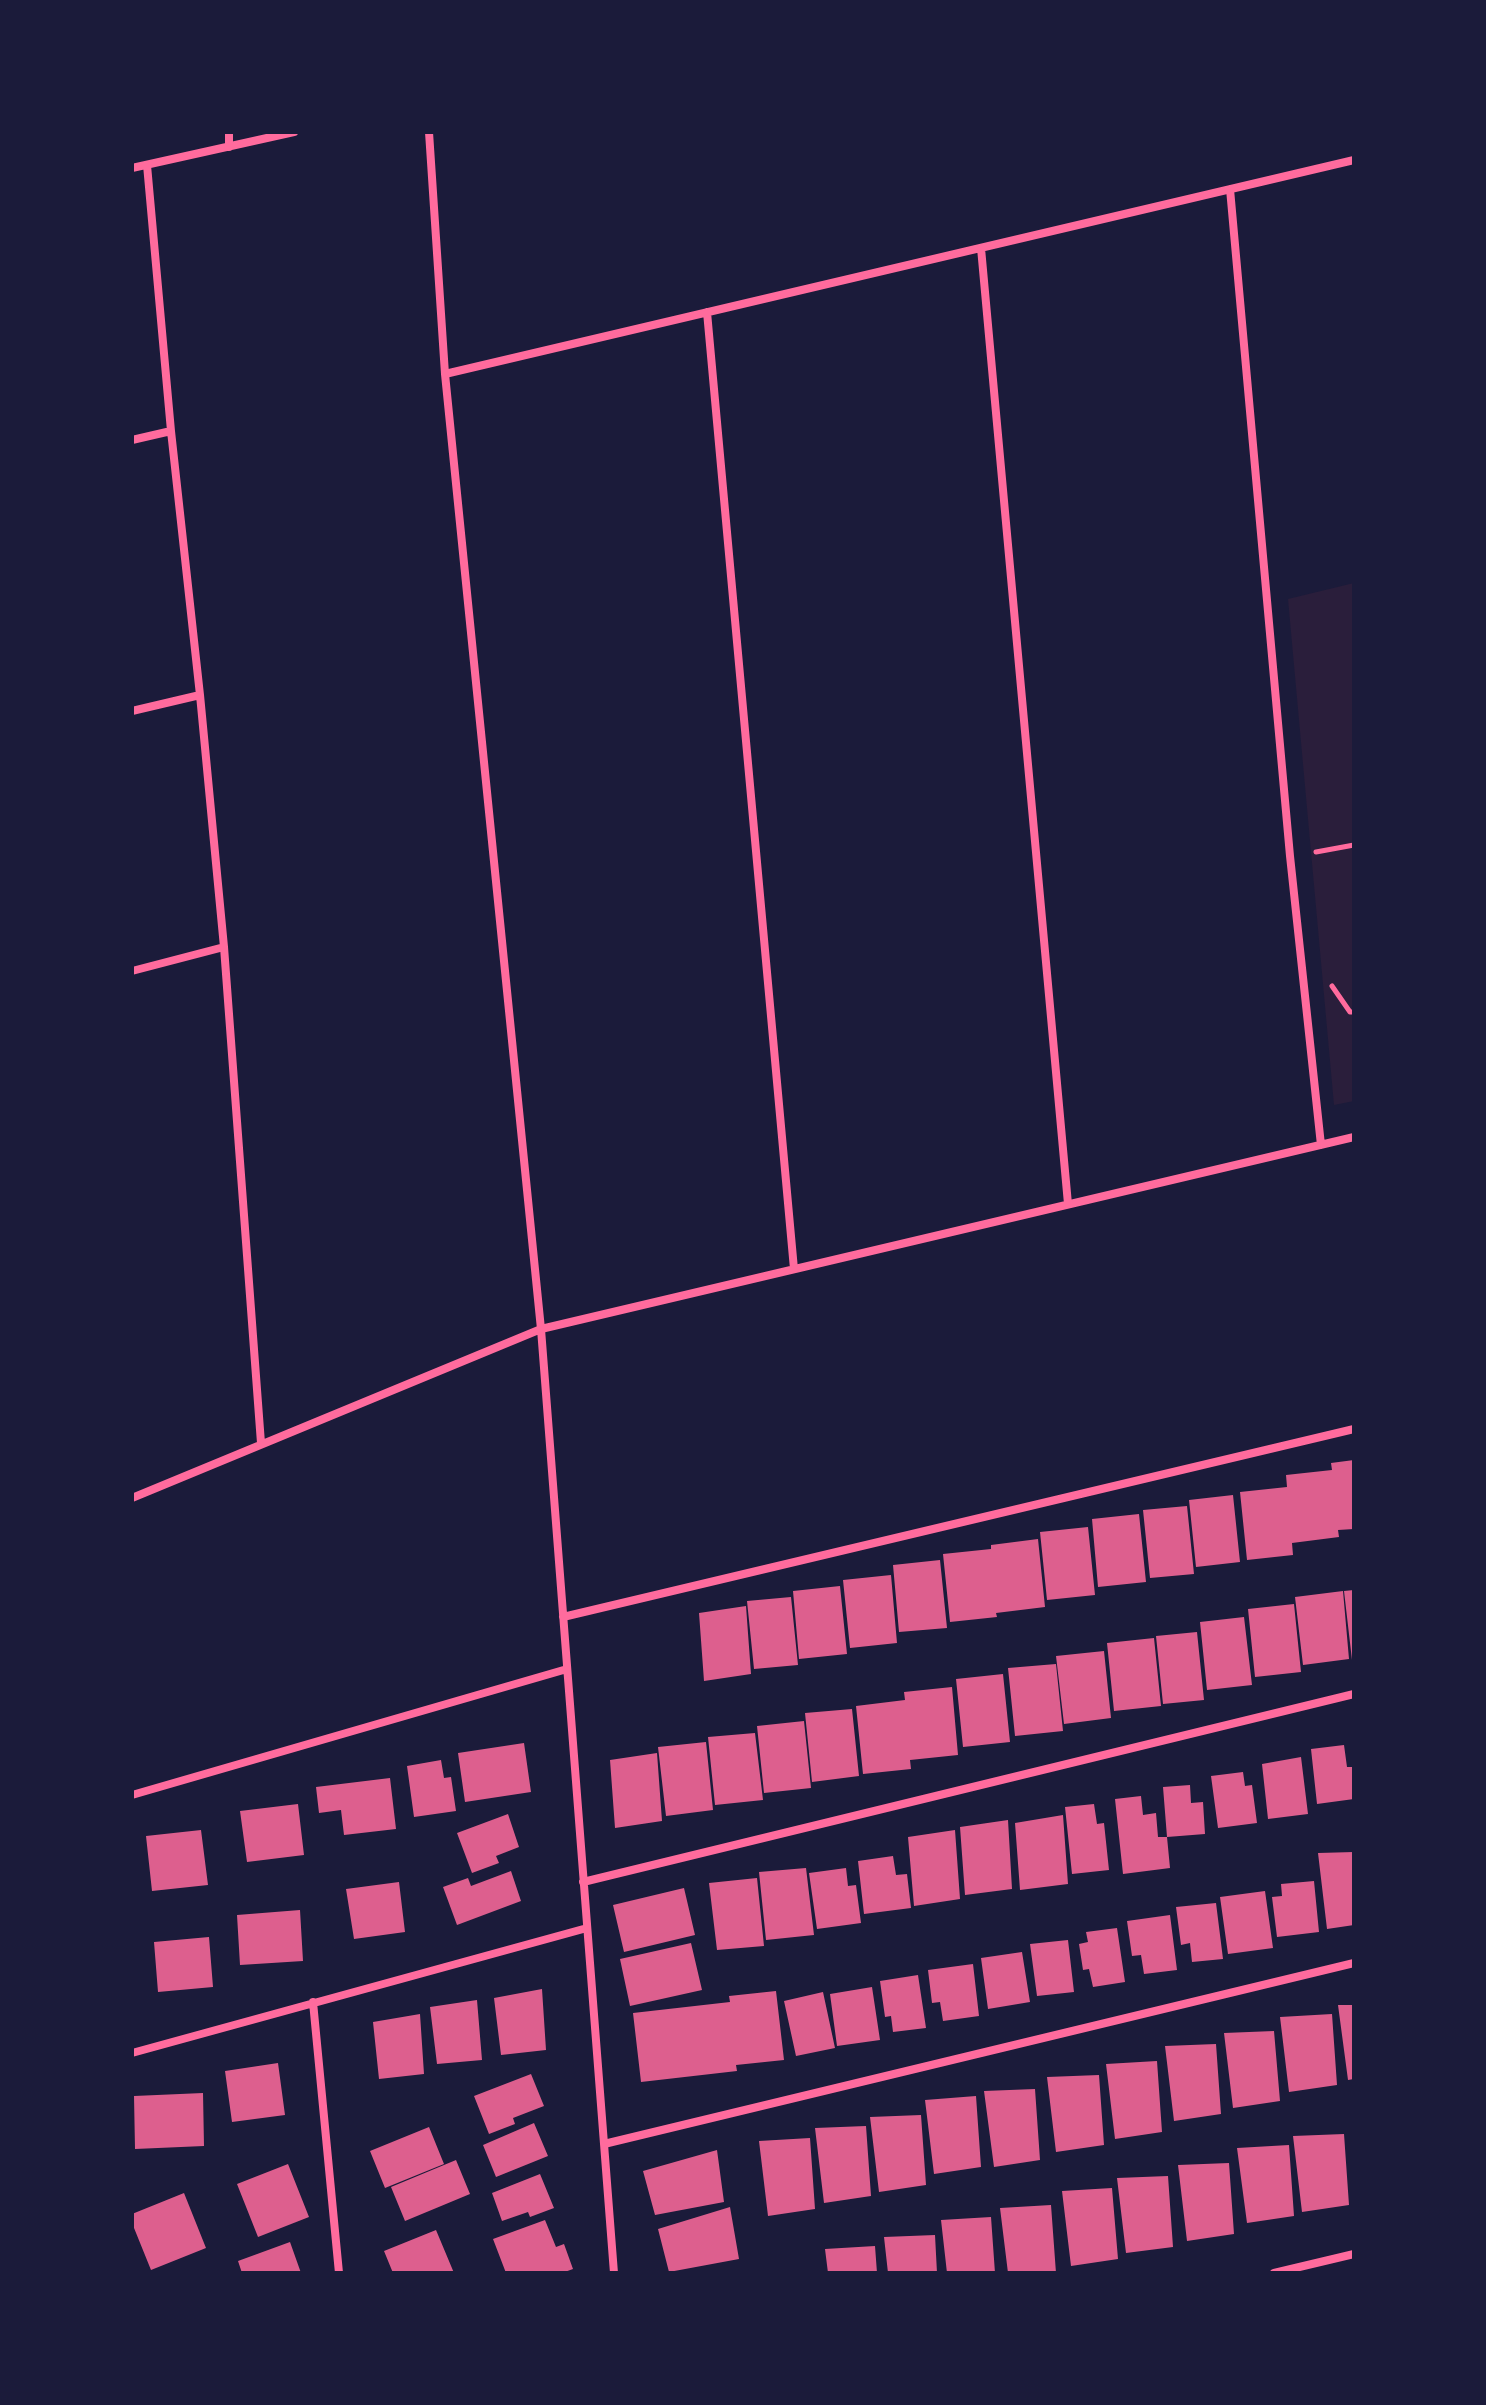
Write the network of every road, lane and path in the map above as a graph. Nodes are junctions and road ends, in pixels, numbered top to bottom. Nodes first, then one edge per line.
1 (229, 132) edge
2 (294, 132) edge
3 (429, 132) edge
4 (229, 147) junction
5 (1354, 160) edge
6 (147, 165) junction
7 (132, 168) edge
8 (1230, 189) junction
9 (981, 248) junction
10 (707, 312) junction
11 (445, 374) junction
12 (171, 431) junction
13 (132, 440) edge
14 (200, 695) junction
15 (132, 711) edge
16 (1354, 845) edge
17 (1290, 856) junction
18 (224, 947) junction
19 (132, 971) edge
20 (1354, 1137) edge
21 (1321, 1145) junction
22 (1068, 1204) junction
23 (794, 1269) junction
24 (541, 1329) junction
25 (1354, 1429) edge
26 (261, 1443) junction
27 (132, 1498) edge
28 (563, 1617) junction
29 (567, 1669) junction
30 (1354, 1694) edge
31 (132, 1795) edge
32 (583, 1882) junction
33 (587, 1928) junction
34 (1354, 1963) edge
35 (313, 2002) junction
36 (132, 2053) edge
37 (604, 2144) junction
38 (1354, 2254) edge
39 (339, 2273) edge
40 (614, 2273) edge
41 (1274, 2273) edge

1 - 4 street
2 - 4 street
3 - 11 street
4 - 6 street
5 - 8 street
6 - 7 street
6 - 12 street
8 - 9 street
8 - 17 street
9 - 10 street
9 - 22 street
10 - 11 street
10 - 23 street
11 - 24 street
12 - 13 street
12 - 14 street
14 - 15 street
14 - 18 street
16 - 17 path
17 - 21 street
18 - 19 street
18 - 26 street
20 - 21 street
21 - 22 street
22 - 23 street
23 - 24 street
24 - 26 street
24 - 28 street
25 - 28 street
26 - 27 street
28 - 29 street
29 - 31 street
29 - 32 street
30 - 32 street
32 - 33 street
33 - 35 street
33 - 37 street
34 - 37 street
35 - 36 street
35 - 39 street
37 - 40 street
38 - 41 street

